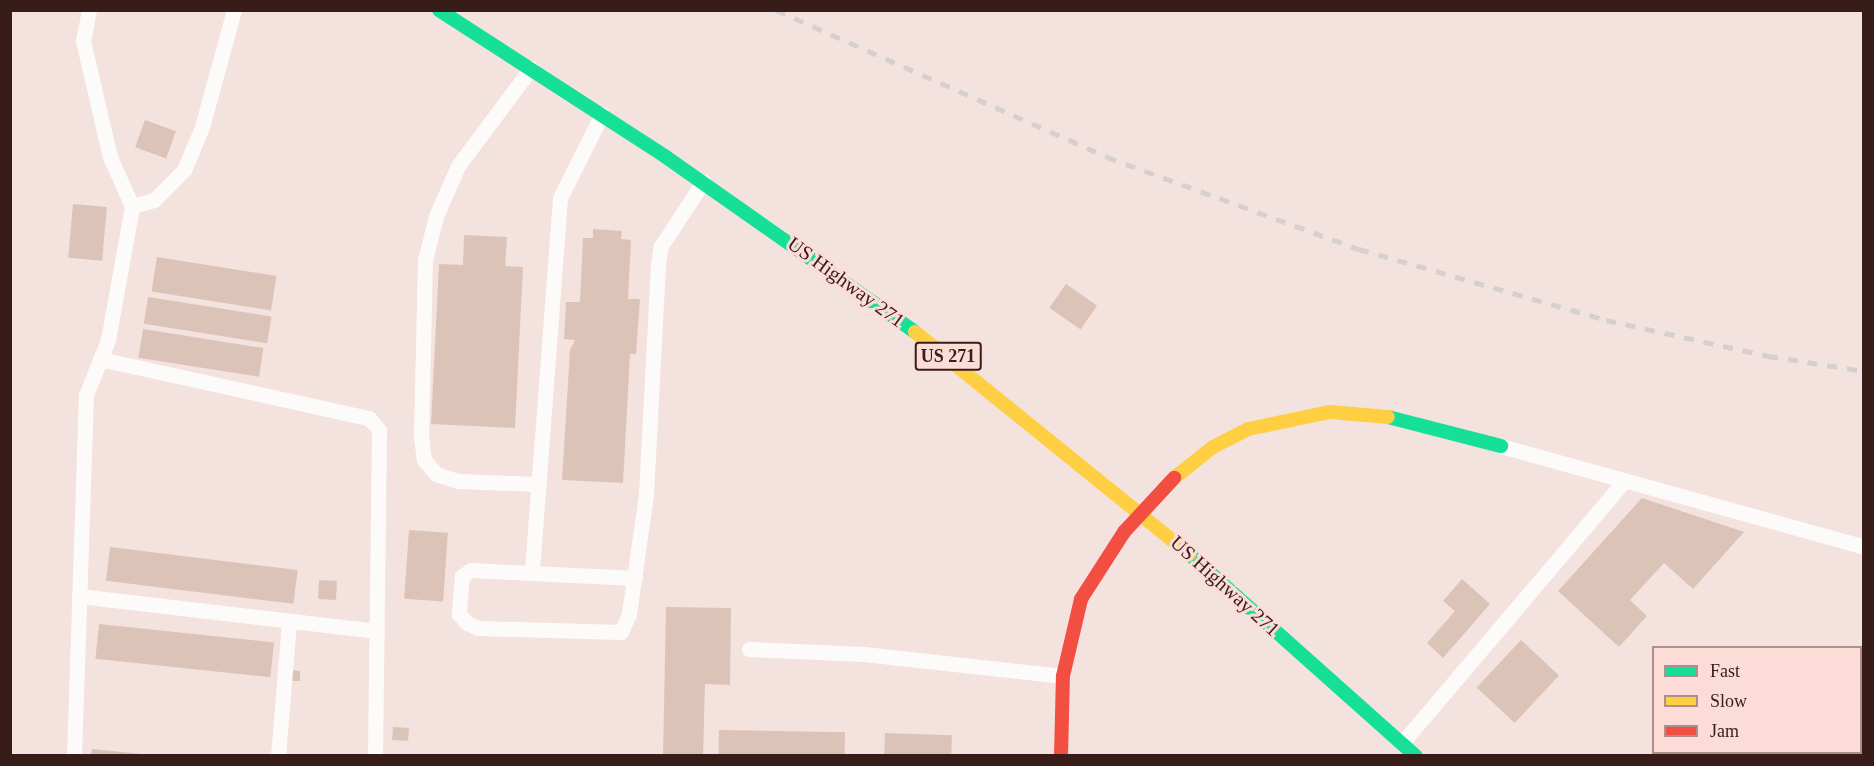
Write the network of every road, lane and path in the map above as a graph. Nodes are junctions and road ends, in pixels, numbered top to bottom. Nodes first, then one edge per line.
1 (89, 10) edge
2 (234, 10) edge
3 (439, 10) edge
4 (531, 68) junction
5 (602, 114) junction
6 (703, 182) junction
7 (132, 206) junction
8 (100, 359) junction
9 (1501, 446) joint
10 (1624, 481) junction
11 (538, 484) junction
12 (1143, 513) junction
13 (1863, 547) edge
14 (532, 573) junction
15 (635, 578) junction
16 (80, 596) junction
17 (289, 621) junction
18 (378, 631) junction
19 (749, 649) dead end
20 (1064, 676) junction
21 (1402, 742) junction
22 (75, 756) edge
23 (278, 756) edge
24 (375, 756) edge
25 (1060, 756) edge
26 (1416, 756) edge

1 - 7 lane
2 - 7 lane
3 - 4 main road, US Highway 271 / US 271
4 - 5 main road, US Highway 271 / US 271
4 - 11 lane
5 - 6 main road, US Highway 271 / US 271
5 - 11 lane
6 - 12 main road, US Highway 271 / US 271
6 - 15 lane
7 - 8 lane
8 - 16 lane
8 - 18 lane
9 - 10 lane
9 - 12 main road
10 - 13 lane
10 - 21 lane
11 - 14 lane
12 - 20 main road
12 - 21 main road, US Highway 271 / US 271
14 - 15 lane
14 - 15 lane
16 - 17 lane
16 - 22 lane
17 - 18 lane
17 - 23 lane
18 - 24 lane
19 - 20 lane
20 - 25 main road
21 - 26 main road, US Highway 271 / US 271

